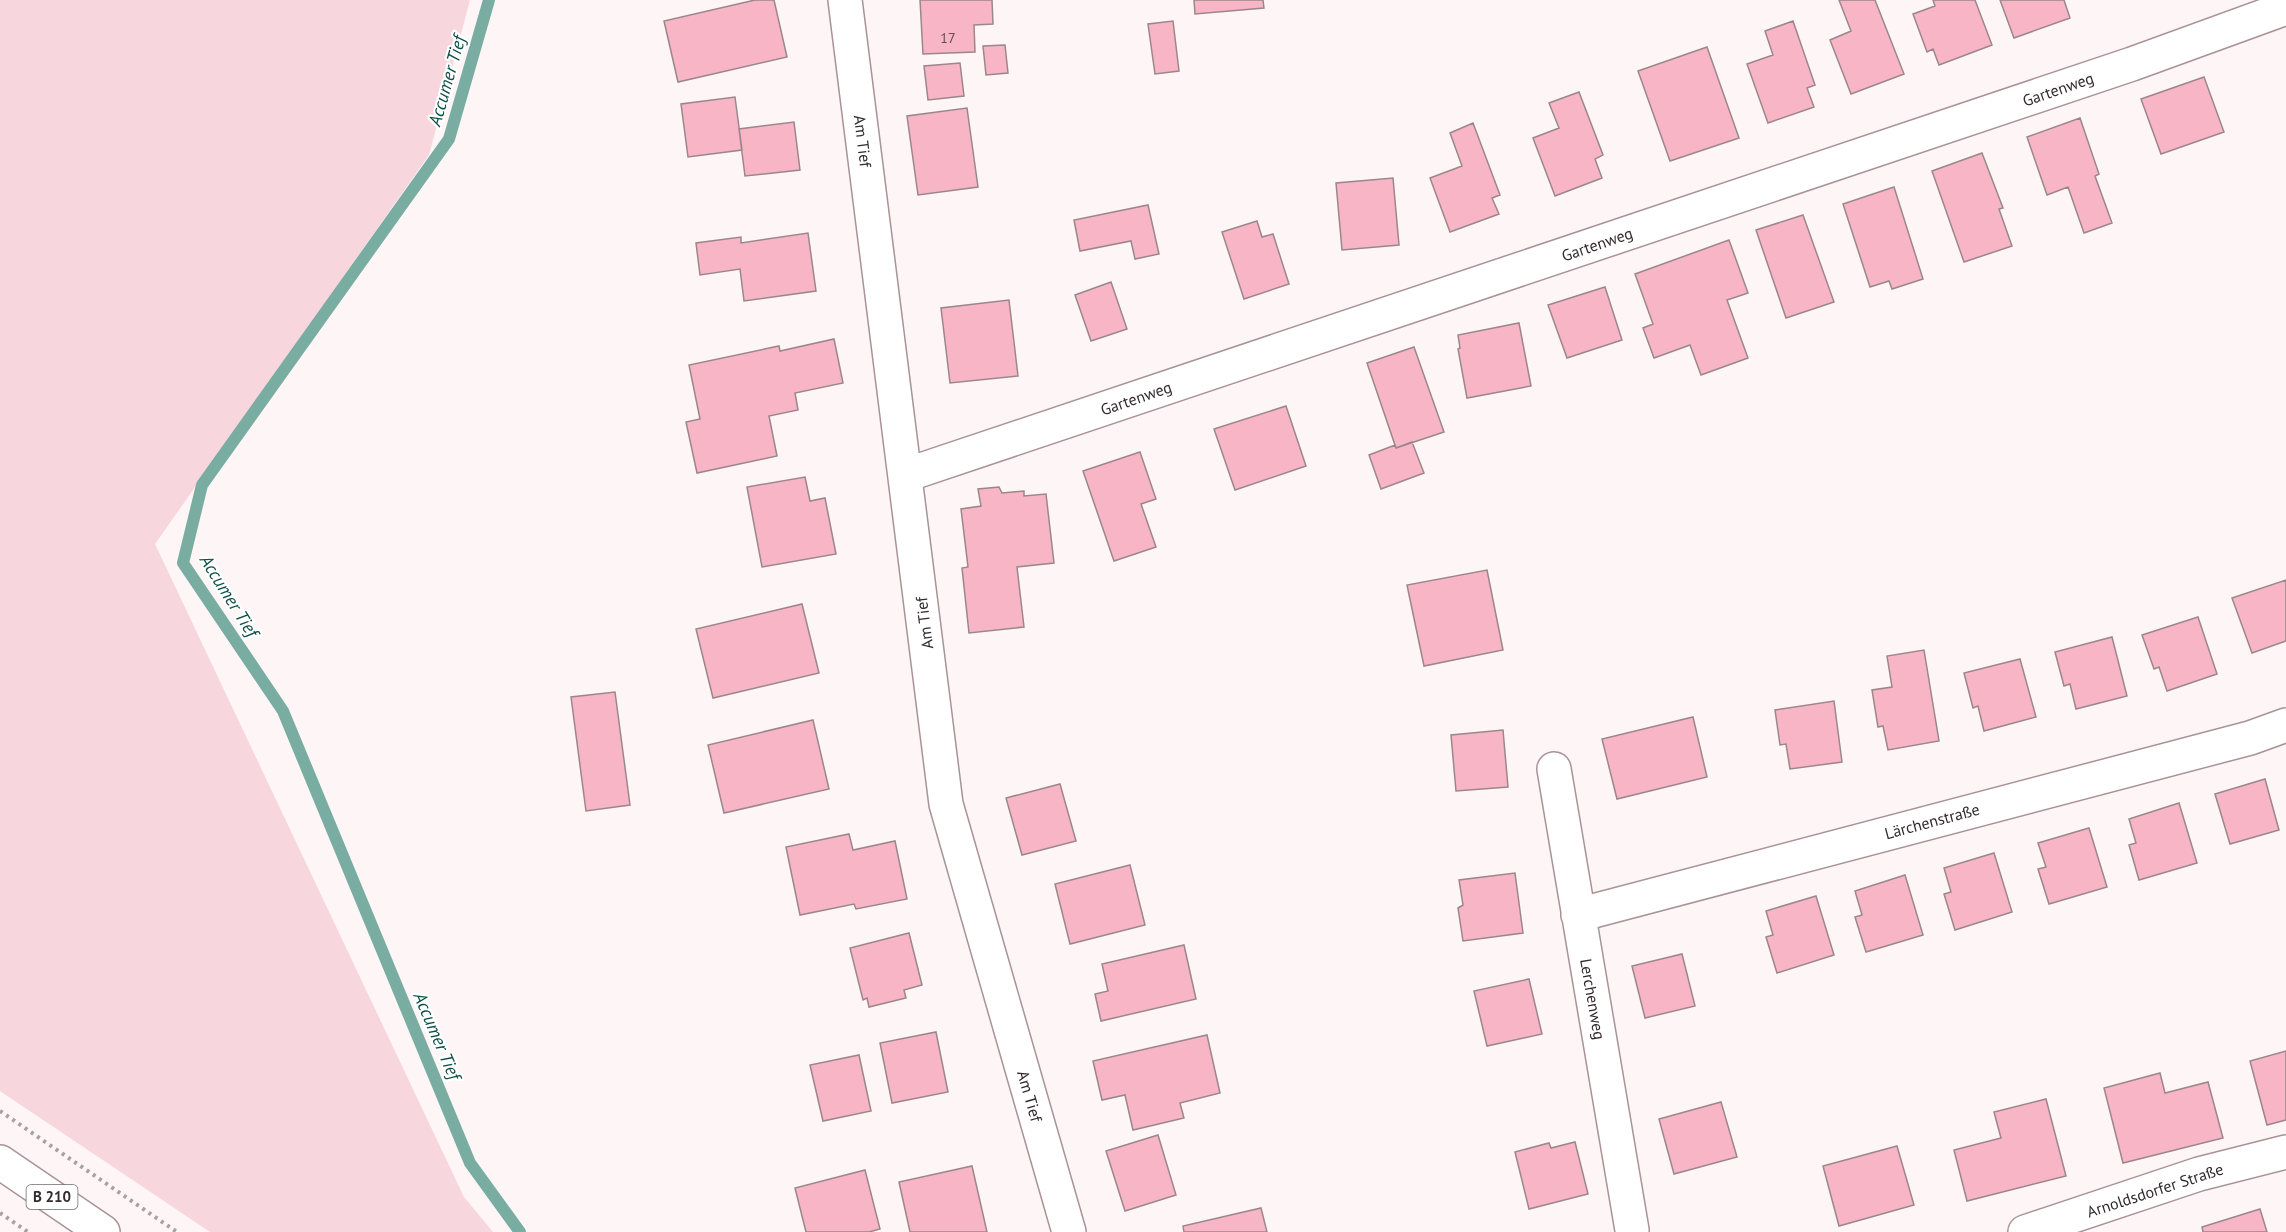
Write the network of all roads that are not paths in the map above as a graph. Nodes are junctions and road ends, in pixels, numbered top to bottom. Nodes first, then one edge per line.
1 (845, 0) edge
2 (2286, 8) edge
3 (906, 476) junction
4 (2286, 725) edge
5 (1554, 769) dead end
6 (1578, 915) junction
7 (2286, 1152) edge
8 (0, 1162) edge
9 (1632, 1230) dead end
10 (103, 1232) edge
11 (1069, 1232) edge
12 (2025, 1232) edge

1 - 3 street, Am Tief
2 - 3 street, Gartenweg
3 - 11 street, Am Tief
4 - 6 street, Lärchenstraße
5 - 6 street, Lerchenweg
6 - 9 street, Lerchenweg
7 - 12 street, Arnoldsdorfer Straße
8 - 10 street, B 210

